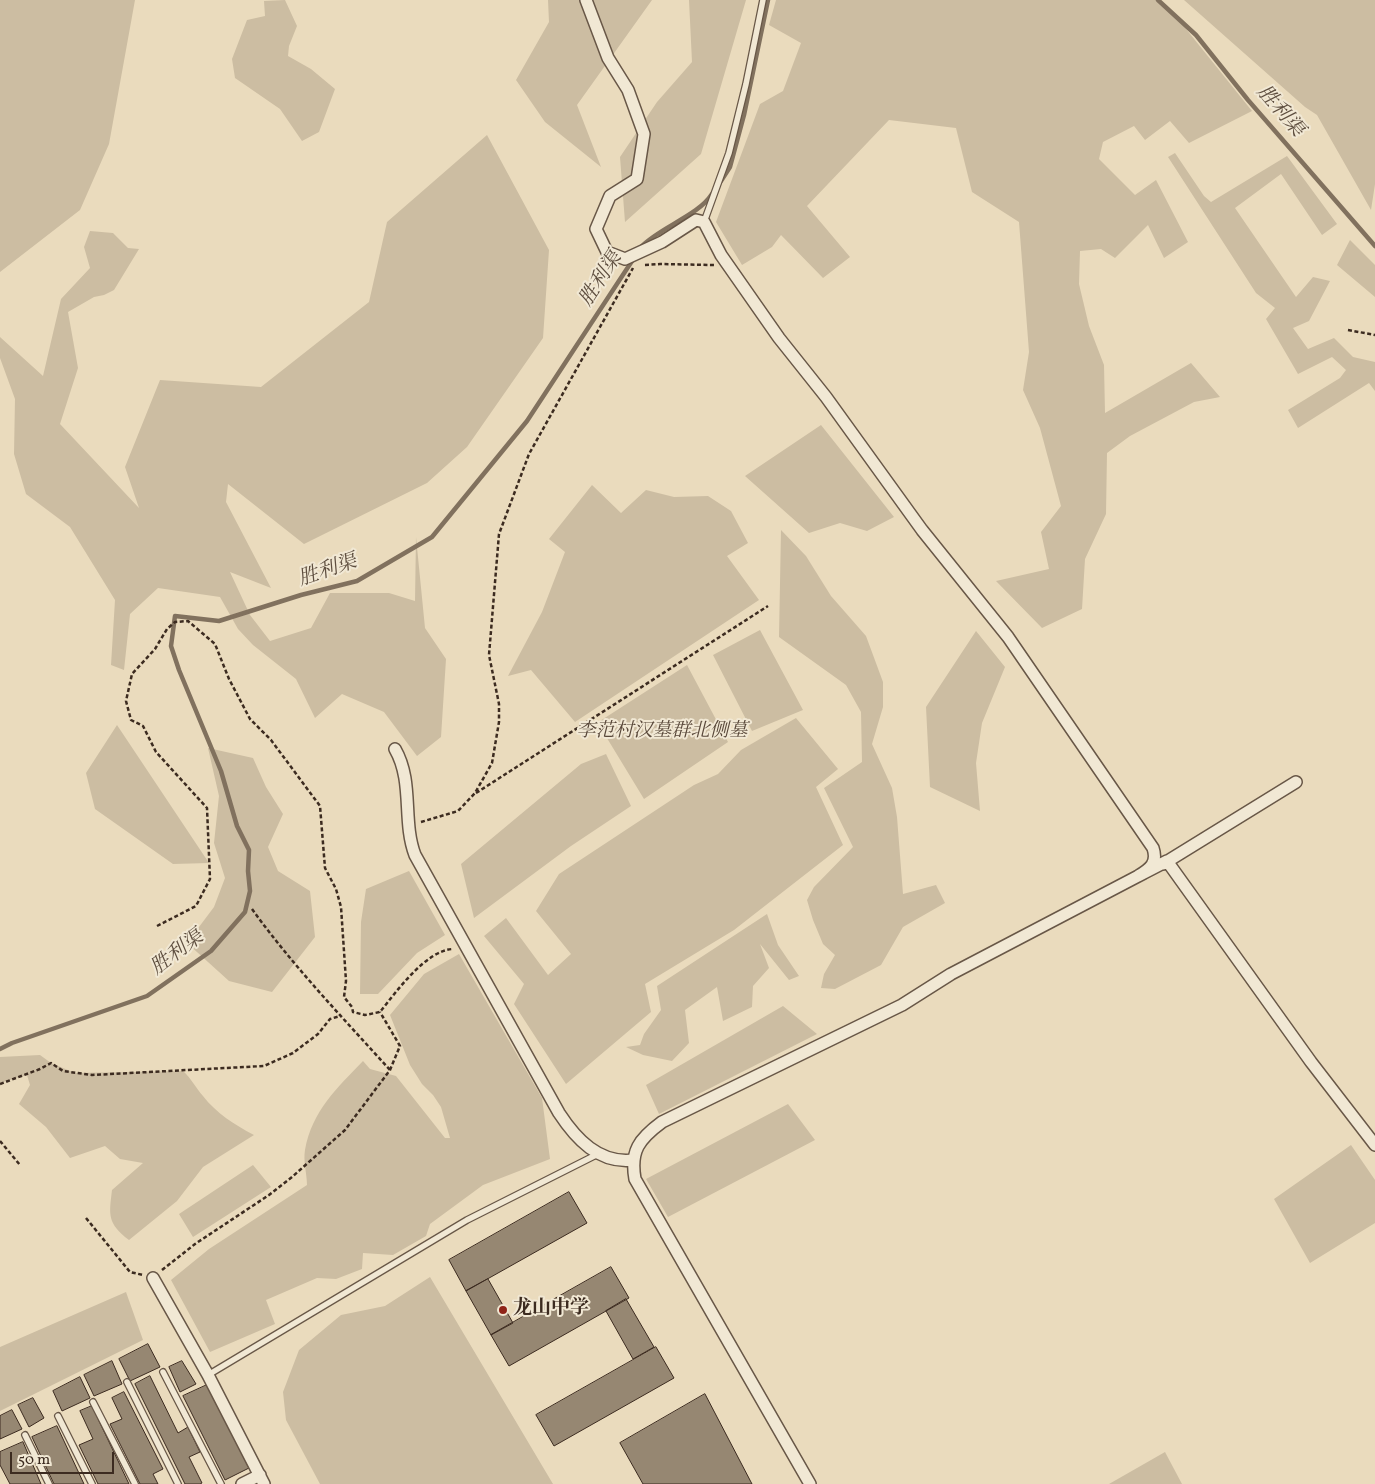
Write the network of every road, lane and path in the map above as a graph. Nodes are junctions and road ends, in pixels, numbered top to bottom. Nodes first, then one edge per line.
1 (586, 0) edge
2 (763, 0) edge
3 (704, 222) junction
4 (632, 261) junction
5 (643, 265) dead end
6 (730, 267) junction
7 (1348, 330) dead end
8 (1375, 335) edge
9 (768, 606) dead end
10 (395, 749) dead end
11 (1296, 782) dead end
12 (475, 793) junction
13 (409, 819) junction
14 (1168, 860) junction
15 (1138, 876) junction
16 (252, 909) dead end
17 (157, 926) dead end
18 (468, 949) junction
19 (380, 1012) junction
20 (340, 1016) junction
21 (390, 1070) junction
22 (0, 1084) edge
23 (0, 1141) edge
24 (1375, 1145) edge
25 (598, 1154) junction
26 (633, 1160) junction
27 (20, 1165) dead end
28 (86, 1218) dead end
29 (153, 1278) junction
30 (163, 1372) dead end
31 (208, 1375) junction
32 (127, 1382) dead end
33 (93, 1402) dead end
34 (58, 1416) dead end
35 (25, 1435) dead end
36 (262, 1480) edge
37 (49, 1484) edge
38 (92, 1484) edge
39 (135, 1484) edge
40 (178, 1484) edge
41 (221, 1484) edge
42 (242, 1484) edge
43 (810, 1484) edge

1 - 4 street
2 - 3 lane
3 - 4 street
3 - 6 street
4 - 12 path
5 - 6 path
6 - 15 street
7 - 8 path
9 - 12 path
10 - 13 street
11 - 14 street
12 - 13 path
13 - 18 street
14 - 15 street
14 - 24 street
15 - 26 street
16 - 20 path
17 - 19 path
18 - 19 path
18 - 25 street
19 - 21 path
20 - 21 path
20 - 22 path
21 - 29 path
23 - 27 path
25 - 26 street
25 - 31 lane
26 - 43 street
28 - 29 path
29 - 31 street
30 - 41 lane
31 - 36 street
32 - 40 lane
33 - 39 lane
34 - 38 lane
35 - 37 lane
36 - 42 street

